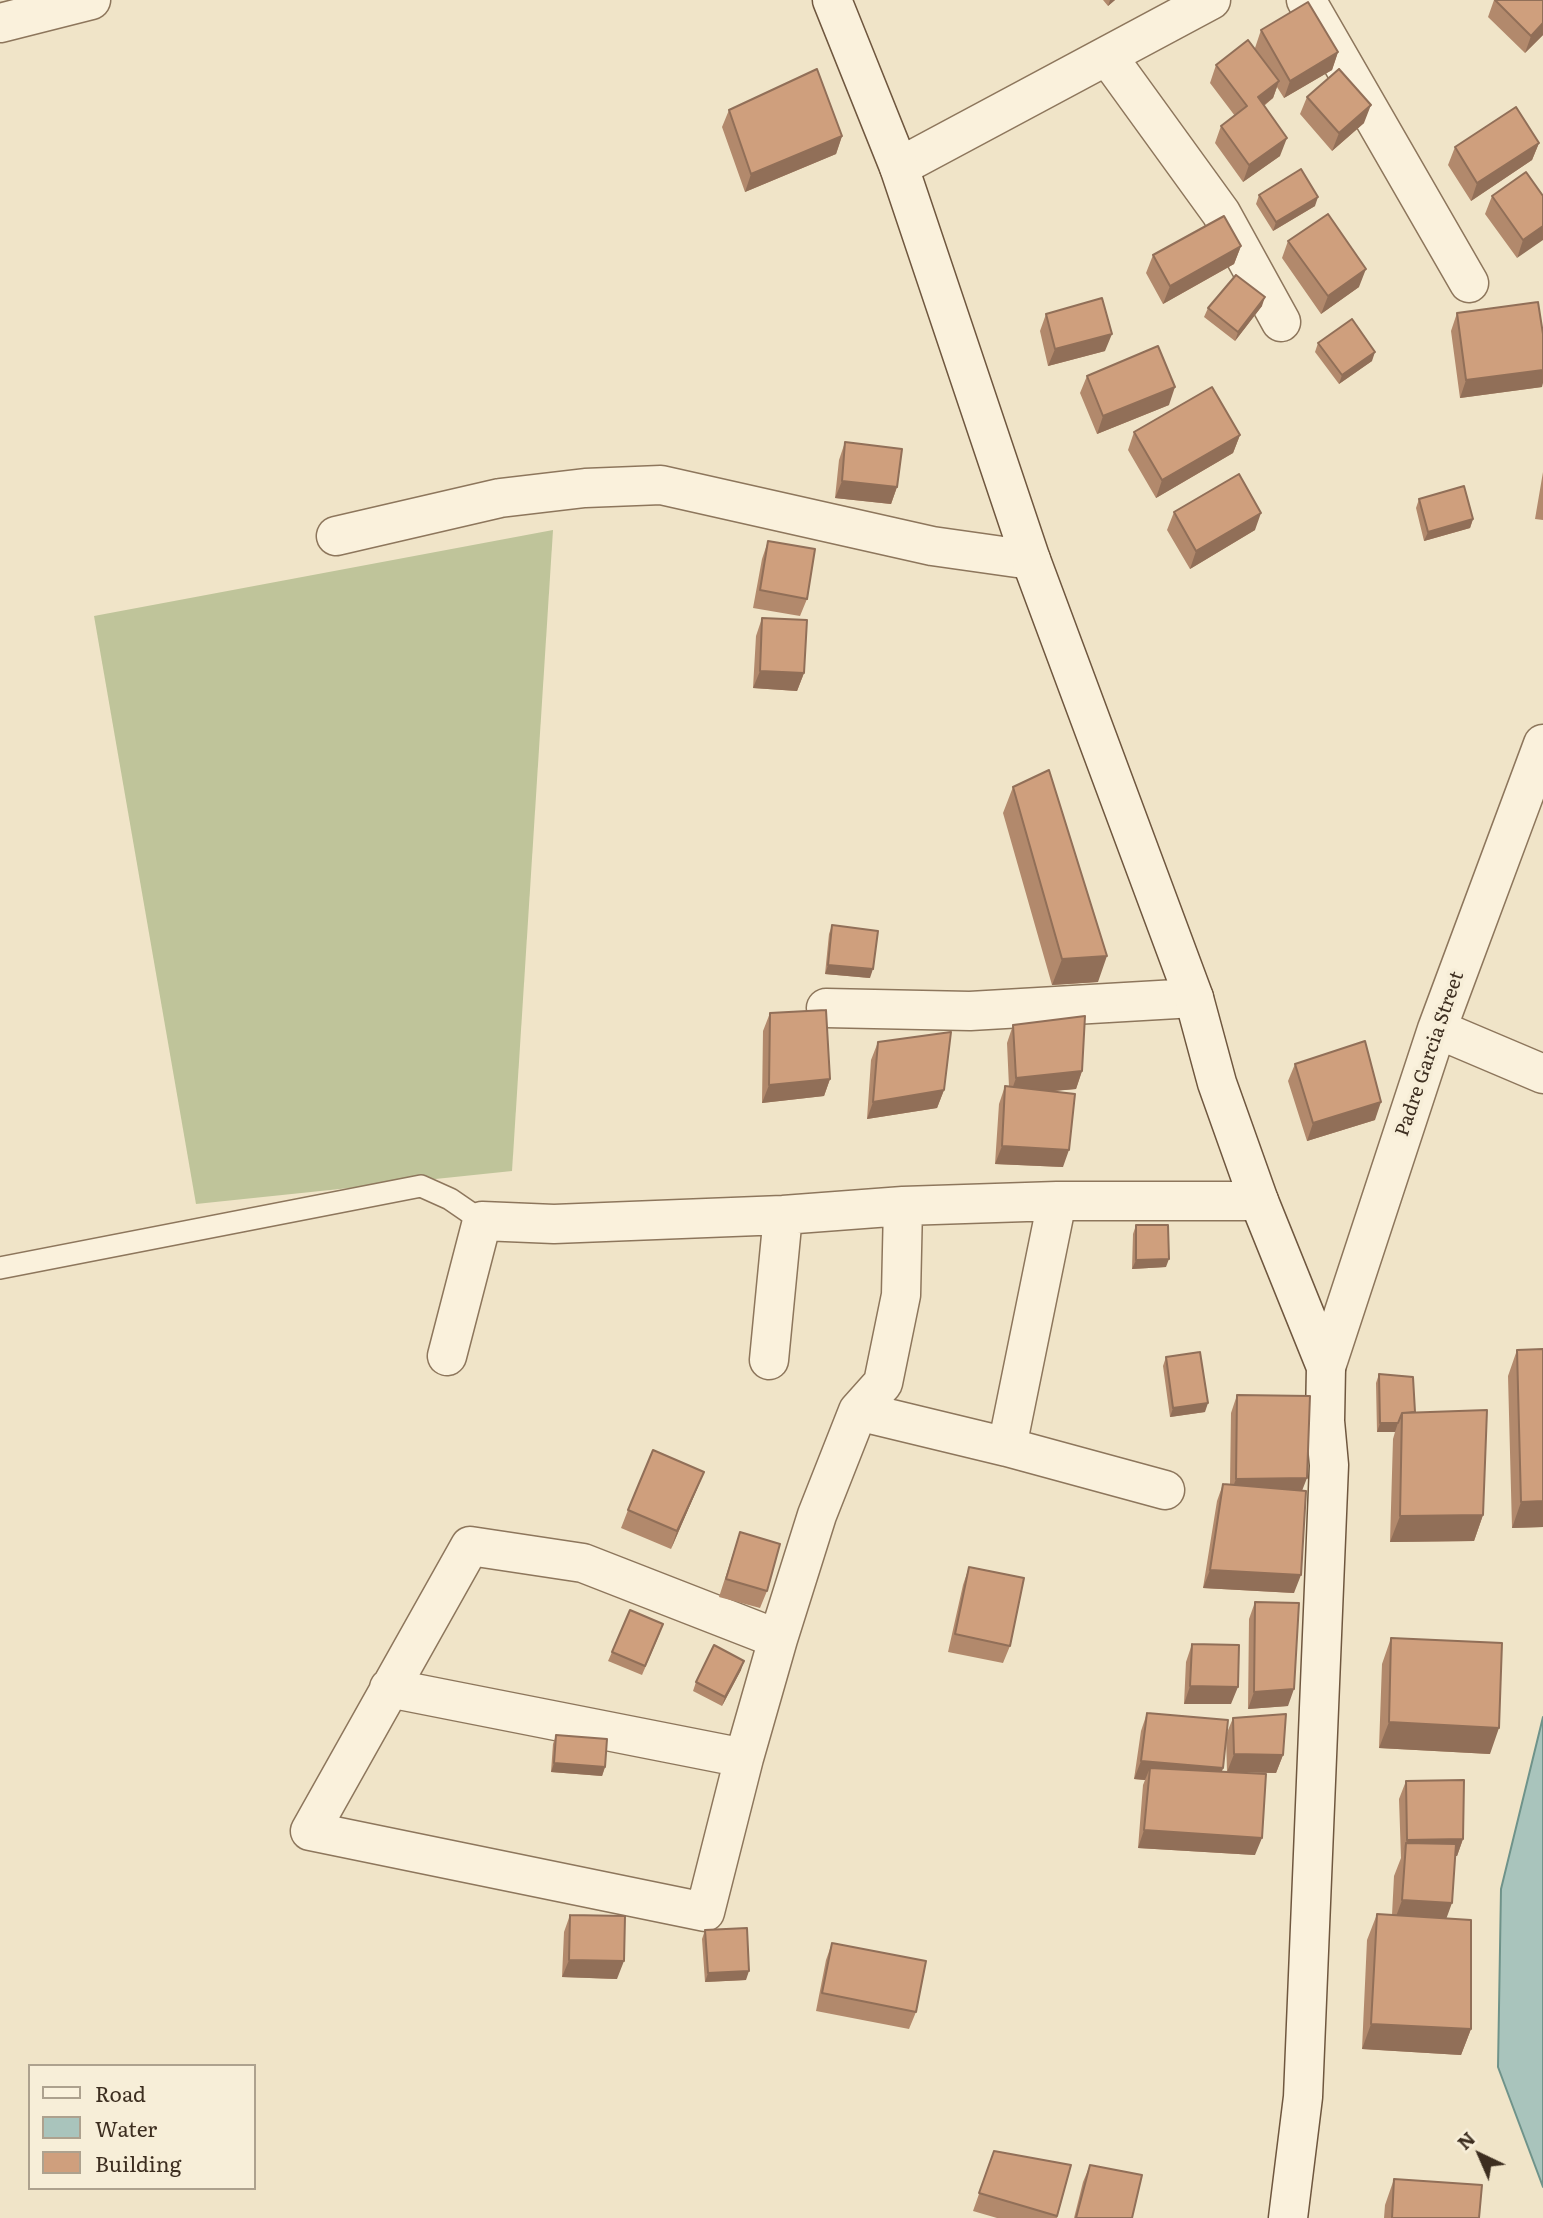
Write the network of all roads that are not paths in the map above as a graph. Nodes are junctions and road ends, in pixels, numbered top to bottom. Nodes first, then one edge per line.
1 (91, 0) edge
2 (832, 0) edge
3 (1211, 0) edge
4 (1306, 0) edge
5 (0, 23) edge
6 (1108, 57) junction
7 (899, 167) junction
8 (1469, 283) dead end
9 (1281, 322) dead end
10 (336, 536) dead end
11 (1031, 560) junction
12 (1543, 744) edge
13 (1194, 998) junction
14 (826, 1008) edge
15 (1437, 1030) junction
16 (1543, 1074) edge
17 (1058, 1201) junction
18 (1259, 1201) junction
19 (903, 1206) junction
20 (783, 1215) junction
21 (482, 1221) junction
22 (0, 1268) edge
23 (447, 1356) dead end
24 (769, 1360) dead end
25 (1326, 1367) junction
26 (858, 1411) junction
27 (1007, 1447) junction
28 (1165, 1490) dead end
29 (778, 1639) junction
30 (389, 1688) junction
31 (744, 1758) junction
32 (1289, 2218) edge

1 - 5 street
2 - 7 street
3 - 6 street
4 - 8 street
6 - 7 street
6 - 9 street
7 - 11 street
10 - 11 street
11 - 13 street
12 - 15 street, Padre Garcia Street
13 - 14 street
13 - 18 street
15 - 16 street
15 - 25 street, Padre Garcia Street
17 - 18 street
17 - 19 street
17 - 27 street
18 - 25 street
19 - 20 street
19 - 26 street
20 - 21 street
20 - 24 street
21 - 22 lane
21 - 23 street
25 - 32 street
26 - 27 street
26 - 29 street
27 - 28 street
29 - 30 street
29 - 31 street
30 - 31 street
30 - 31 street

